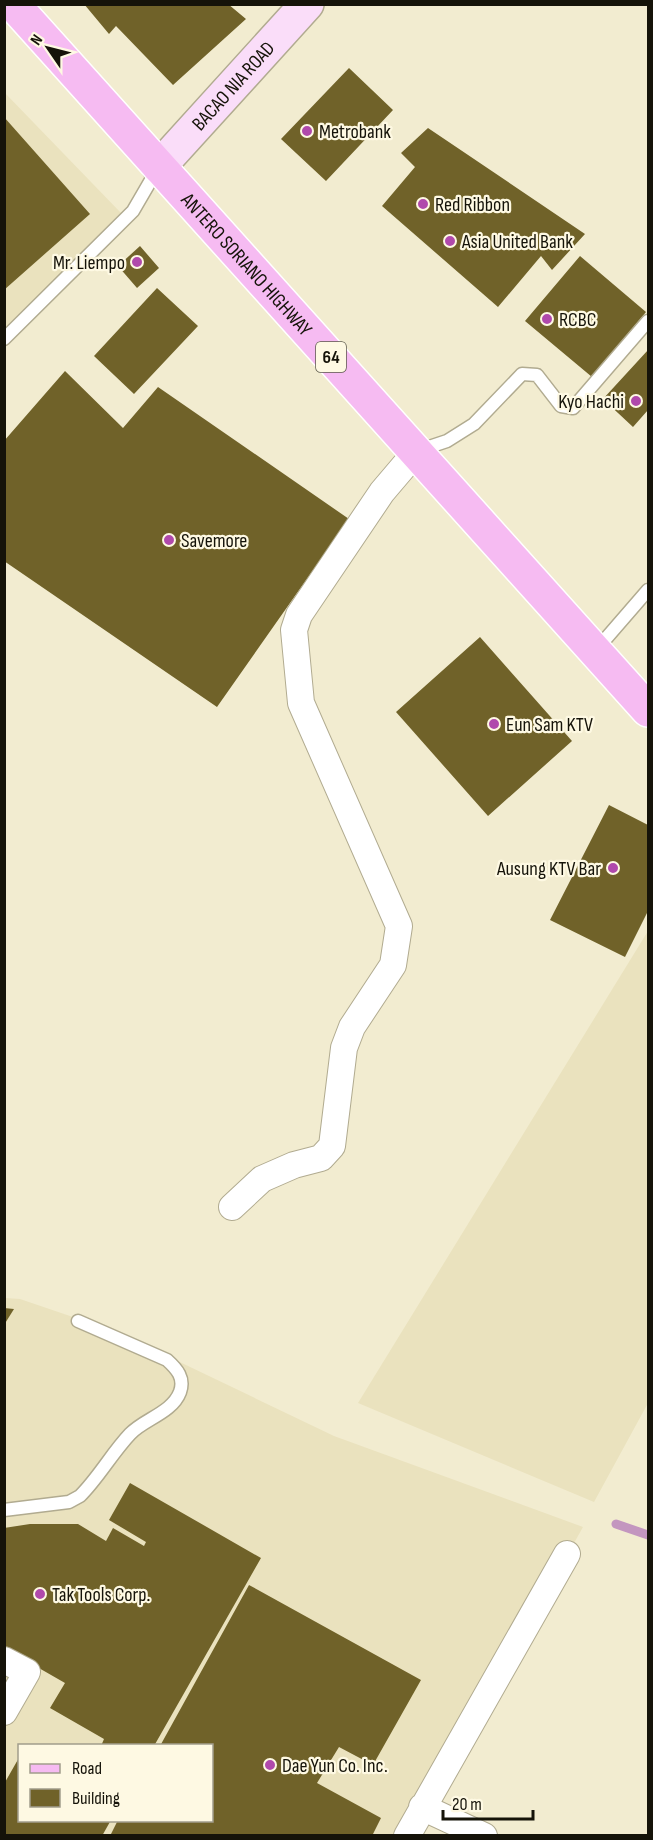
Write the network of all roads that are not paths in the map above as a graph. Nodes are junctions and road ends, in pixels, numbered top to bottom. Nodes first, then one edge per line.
1 (13, 4) edge
2 (308, 4) edge
3 (159, 167) junction
4 (648, 321) edge
5 (4, 339) edge
6 (416, 452) junction
7 (648, 590) edge
8 (595, 651) junction
9 (648, 710) edge
10 (232, 1207) dead end
11 (78, 1322) dead end
12 (4, 1510) edge
13 (567, 1554) dead end
14 (4, 1660) edge
15 (4, 1712) edge
16 (422, 1807) junction
17 (407, 1836) edge
18 (484, 1836) edge

1 - 3 main road, ANTERO SORIANO HIGHWAY / 64
2 - 3 street, BACAO NIA ROAD
3 - 5 lane
3 - 6 main road, ANTERO SORIANO HIGHWAY / 64
4 - 6 lane
6 - 8 main road, ANTERO SORIANO HIGHWAY / 64
6 - 10 street
7 - 8 lane
8 - 9 main road, ANTERO SORIANO HIGHWAY / 64
11 - 12 lane
13 - 16 street
14 - 15 street
16 - 17 street
16 - 18 street

